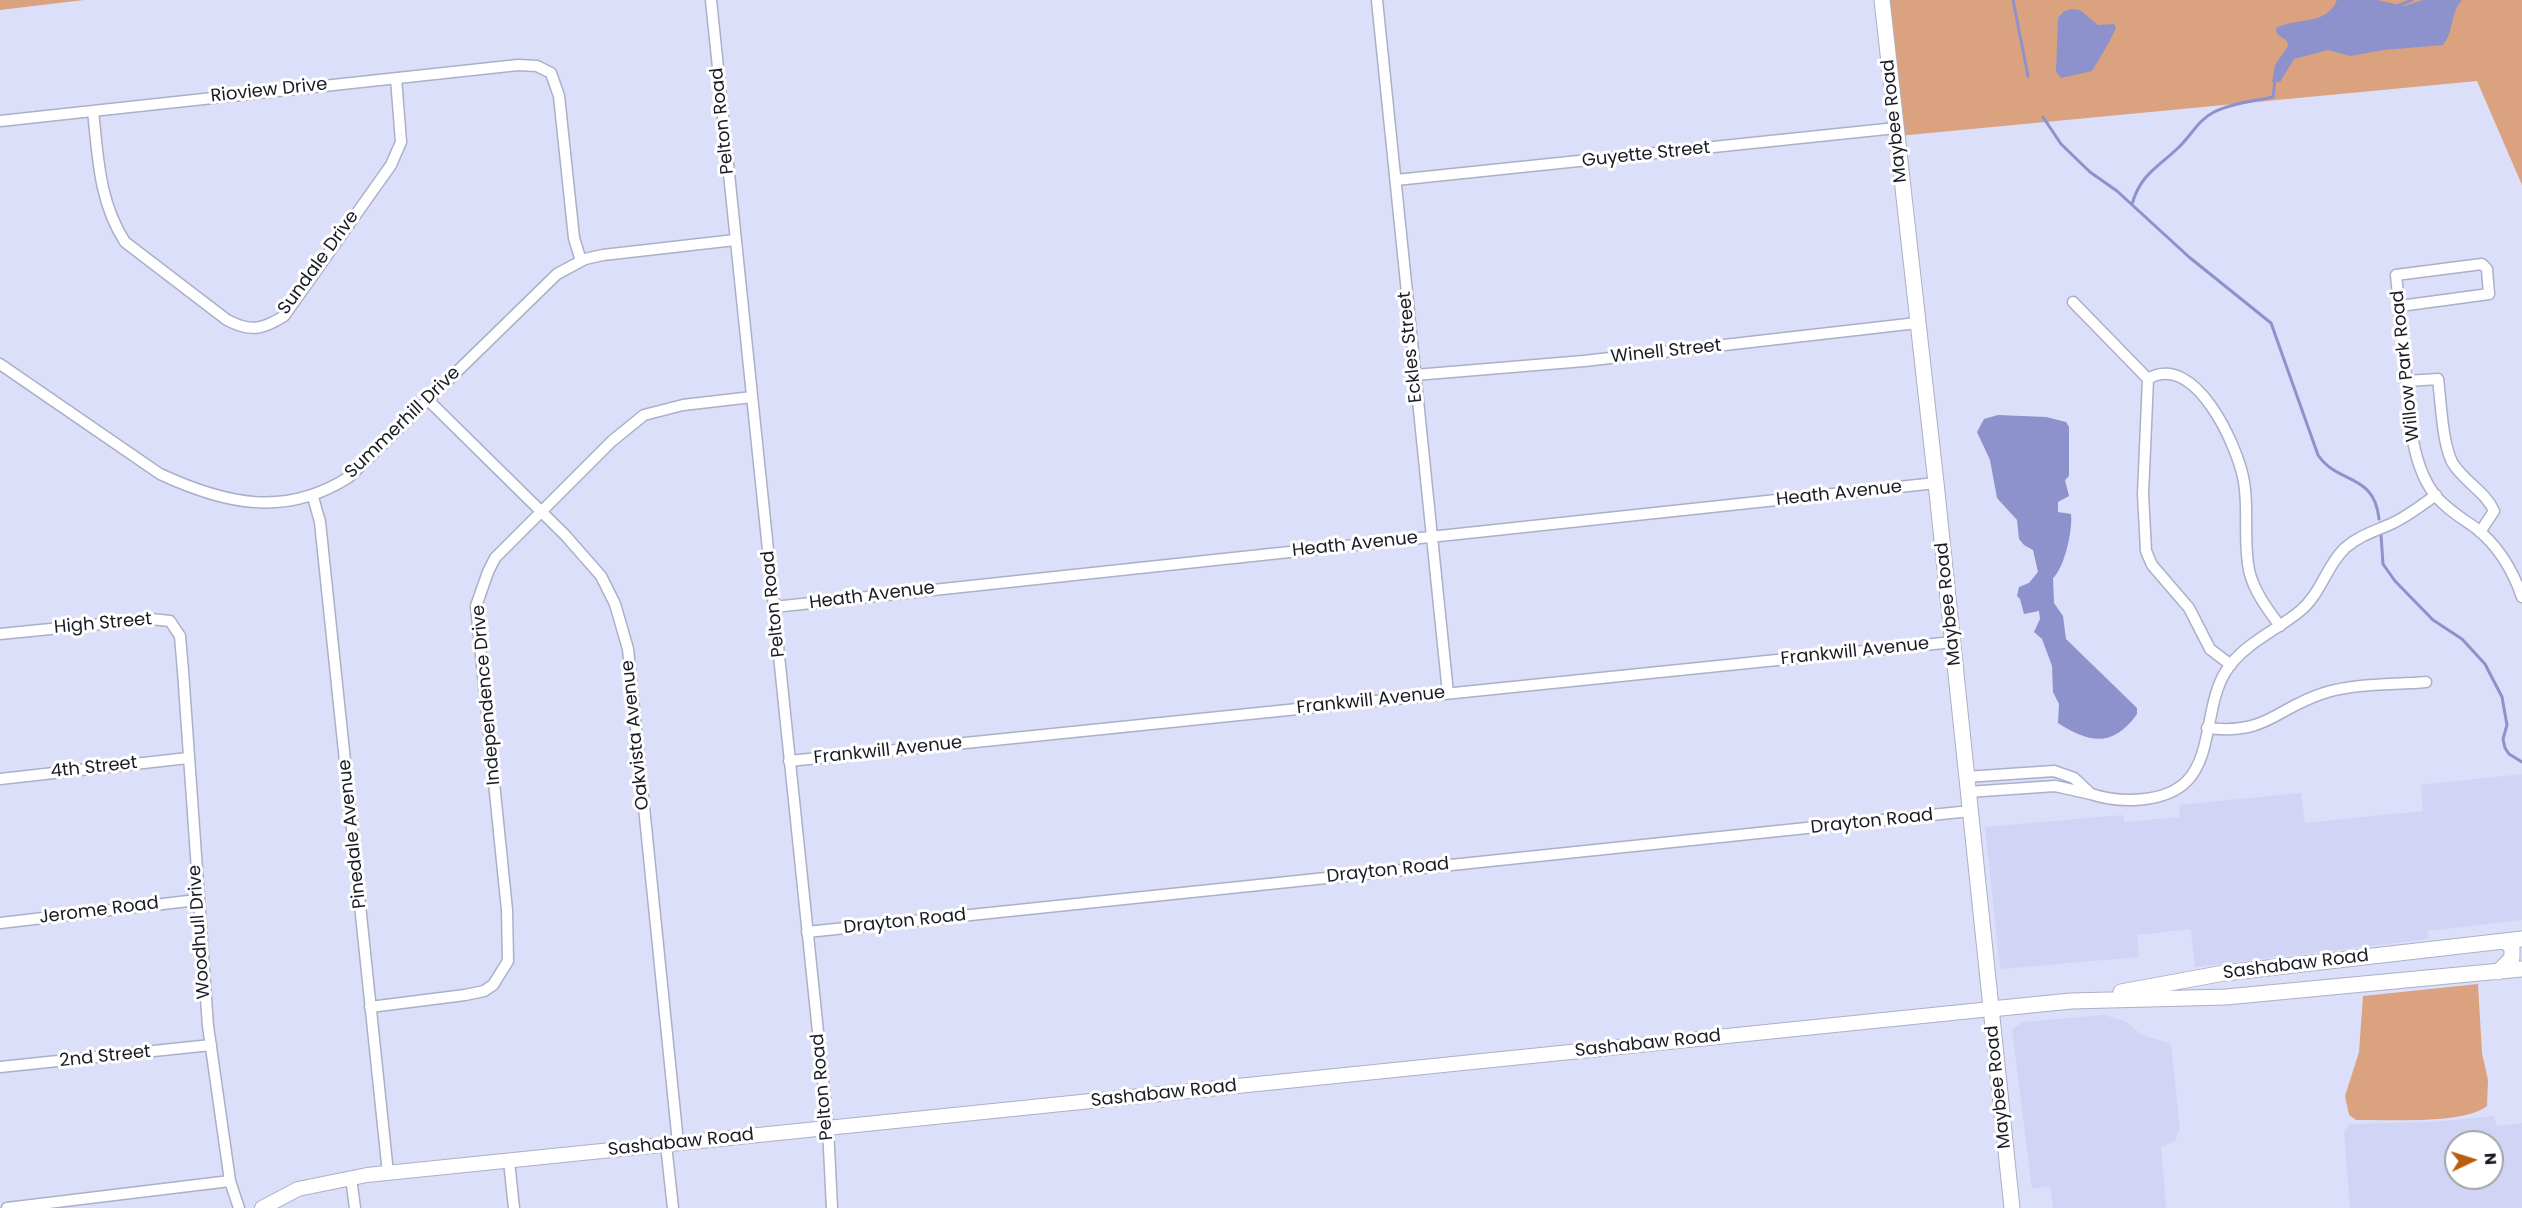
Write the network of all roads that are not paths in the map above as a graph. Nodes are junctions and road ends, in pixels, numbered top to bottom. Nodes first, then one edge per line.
1 (711, 0) edge
2 (1377, 0) edge
3 (1882, 0) edge
4 (396, 78) junction
5 (93, 111) junction
6 (0, 121) edge
7 (1896, 128) junction
8 (1396, 180) junction
9 (735, 240) junction
10 (581, 261) junction
11 (2073, 302) dead end
12 (2400, 306) junction
13 (1917, 323) junction
14 (0, 364) edge
15 (1415, 375) junction
16 (2148, 379) junction
17 (2407, 381) junction
18 (752, 397) junction
19 (428, 400) junction
20 (1936, 483) junction
21 (2436, 495) junction
22 (313, 497) junction
23 (540, 512) junction
24 (2480, 532) junction
25 (1430, 536) junction
26 (2522, 597) edge
27 (774, 607) junction
28 (2280, 626) junction
29 (0, 634) edge
30 (1953, 642) junction
31 (182, 654) joint
32 (2231, 665) junction
33 (2426, 682) dead end
34 (1448, 693) junction
35 (2207, 728) junction
36 (188, 758) junction
37 (789, 761) junction
38 (2040, 770) junction
39 (0, 779) edge
40 (1967, 784) junction
41 (2040, 786) junction
42 (2091, 794) junction
43 (1970, 811) junction
44 (197, 900) junction
45 (0, 923) edge
46 (807, 932) junction
47 (2522, 939) edge
48 (2505, 941) junction
49 (2279, 966) junction
50 (2522, 969) edge
51 (2498, 972) junction
52 (2268, 993) junction
53 (2071, 1001) junction
54 (370, 1006) junction
55 (1990, 1009) junction
56 (211, 1045) junction
57 (0, 1067) edge
58 (828, 1128) junction
59 (672, 1144) junction
60 (509, 1161) junction
61 (388, 1173) junction
62 (351, 1178) junction
63 (230, 1181) junction
64 (7, 1208) edge
65 (239, 1208) edge
66 (262, 1208) edge
67 (355, 1208) edge
68 (514, 1208) edge
69 (672, 1208) edge
70 (832, 1208) edge
71 (2012, 1208) edge

1 - 9 street, Pelton Road
2 - 8 street, Eckles Street
3 - 7 main road, Maybee Road
4 - 5 street, Rioview Drive
4 - 5 street, Sundale Drive
4 - 10 street, Rioview Drive
5 - 6 street, Rioview Drive
7 - 8 street, Guyette Street
7 - 13 main road, Maybee Road
8 - 15 street, Eckles Street
9 - 10 street, Summerhill Drive
9 - 18 street, Pelton Road
10 - 19 street, Summerhill Drive
11 - 16 street
12 - 12 street, Willow Park Road
12 - 17 street, Willow Park Road
13 - 15 street, Winell Street
13 - 20 main road, Maybee Road
14 - 22 street, Summerhill Drive
15 - 25 street, Eckles Street
16 - 28 street
16 - 32 street
17 - 21 street, Willow Park Road
17 - 24 street
18 - 23 street, Independence Drive
18 - 27 street, Pelton Road
19 - 22 street, Summerhill Drive
19 - 23 street, Oakvista Avenue
20 - 25 street, Heath Avenue
20 - 30 main road, Maybee Road
21 - 24 street, Willow Park Road
21 - 28 street
22 - 54 street, Pinedale Avenue
23 - 54 street, Independence Drive
23 - 59 street, Oakvista Avenue
24 - 26 street, Willow Park Road
25 - 27 street, Heath Avenue
25 - 34 street, Eckles Street
27 - 37 street, Pelton Road
28 - 32 street
29 - 31 street, High Street
30 - 34 street, Frankwill Avenue
30 - 40 main road, Maybee Road
31 - 36 street, Woodhull Drive
32 - 35 street
33 - 35 street
34 - 37 street, Frankwill Avenue
35 - 42 street
36 - 39 street, 4th Street
36 - 44 street, Woodhull Drive
37 - 46 street, Pelton Road
38 - 40 street
38 - 41 street
38 - 42 street
40 - 41 street
40 - 43 main road, Maybee Road
41 - 42 street
43 - 46 street, Drayton Road
43 - 55 main road, Maybee Road
44 - 45 street, Jerome Road
44 - 56 street, Woodhull Drive
46 - 58 street, Pelton Road
47 - 48 main road, Sashabaw Road
48 - 49 main road, Sashabaw Road
48 - 51 main road
49 - 52 main road
49 - 53 main road, Sashabaw Road
50 - 51 main road, Sashabaw Road
51 - 52 main road, Sashabaw Road
52 - 53 main road, Sashabaw Road
53 - 55 main road, Sashabaw Road
54 - 61 street, Pinedale Avenue
55 - 58 street, Sashabaw Road
55 - 71 main road, Maybee Road
56 - 57 street, 2nd Street
56 - 63 street, Woodhull Drive
58 - 59 street, Sashabaw Road
58 - 70 street, Pelton Road
59 - 60 street, Sashabaw Road
59 - 69 street, Oakvista Avenue
60 - 61 street, Sashabaw Road
60 - 68 street
61 - 62 street, Sashabaw Road
62 - 66 street, Sashabaw Road
62 - 67 street
63 - 64 street
63 - 65 street, Woodhull Drive

